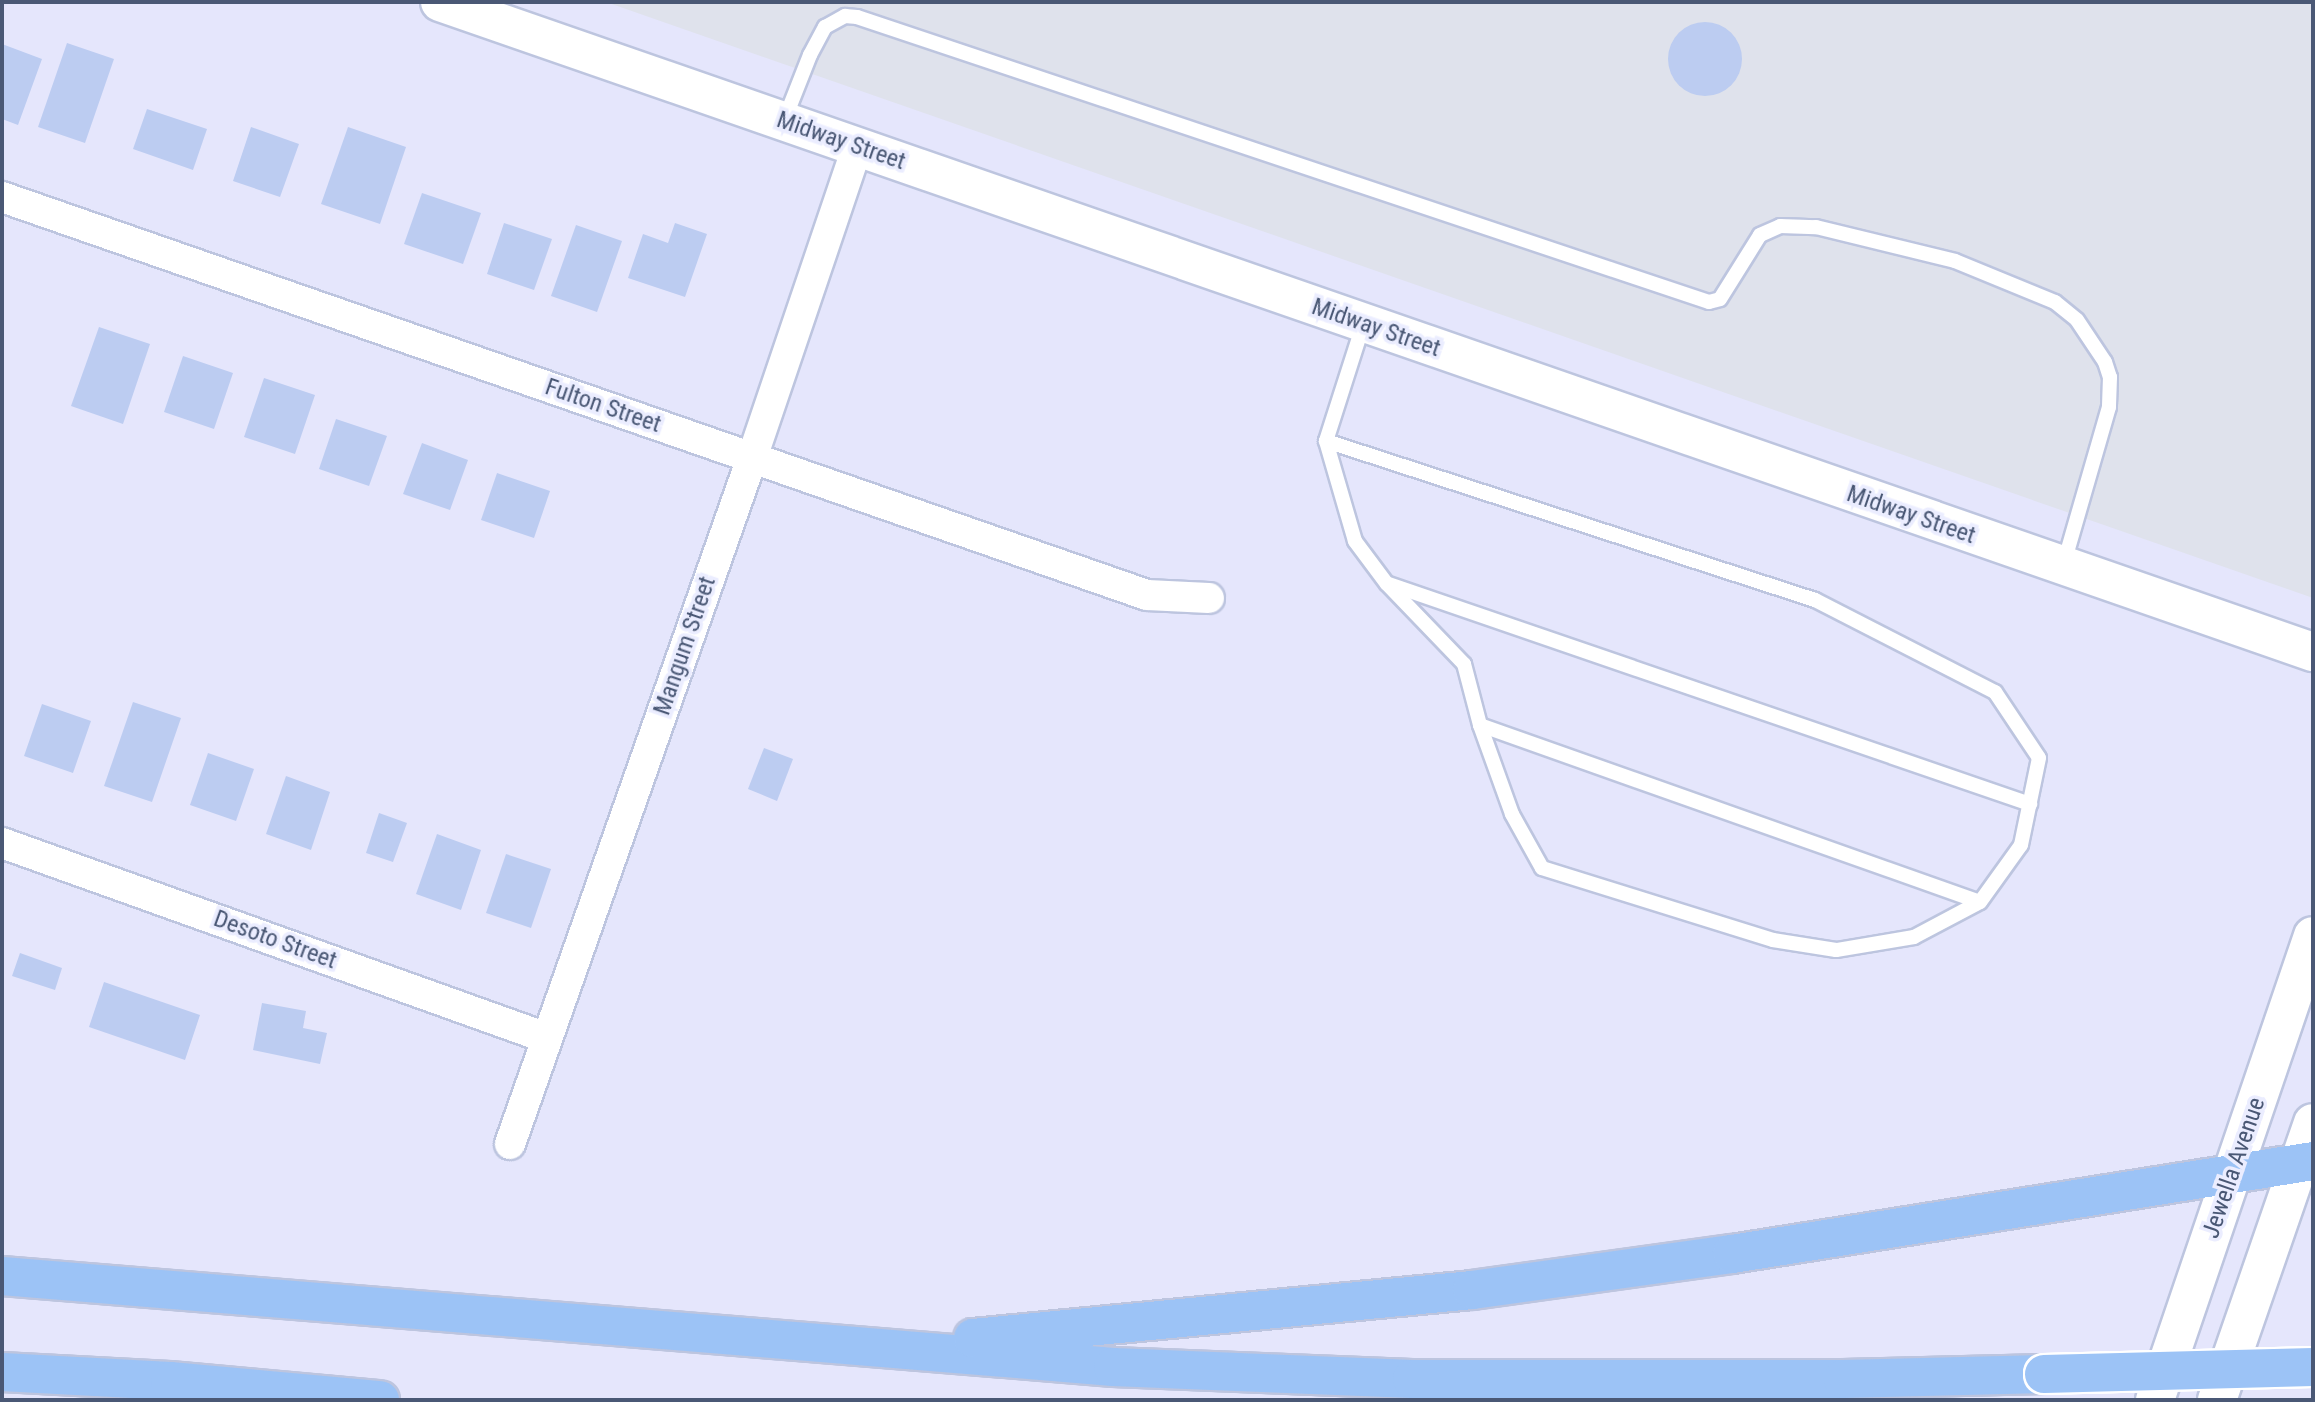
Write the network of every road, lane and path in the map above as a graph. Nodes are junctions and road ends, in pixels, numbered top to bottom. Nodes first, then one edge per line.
1 (440, 2) edge
2 (784, 121) junction
3 (857, 147) junction
4 (2, 197) edge
5 (1364, 324) junction
6 (1326, 441) junction
7 (752, 458) junction
8 (2063, 568) junction
9 (1387, 584) junction
10 (1209, 598) dead end
11 (2313, 652) edge
12 (1480, 725) junction
13 (2030, 804) junction
14 (2, 843) edge
15 (1980, 902) junction
16 (2313, 936) edge
17 (547, 1038) junction
18 (2313, 1123) edge
19 (510, 1144) dead end
20 (2307, 1161) edge
21 (2232, 1172) junction
22 (2, 1276) edge
23 (873, 1348) junction
24 (2313, 1367) edge
25 (2, 1372) edge
26 (380, 1400) edge
27 (2155, 1400) edge
28 (2217, 1400) edge

1 - 2 street, Midway Street
2 - 3 street, Midway Street
2 - 8 lane
3 - 5 street, Midway Street
3 - 7 street, Mangum Street
4 - 7 street, Fulton Street
5 - 6 lane
5 - 8 street, Midway Street
6 - 9 lane
6 - 13 lane
7 - 10 street, Fulton Street
7 - 17 street, Mangum Street
8 - 11 street, Midway Street
9 - 12 lane
9 - 13 lane
12 - 15 lane
12 - 15 lane
13 - 15 lane
14 - 17 street, Desoto Street
16 - 21 street, Jewella Avenue
17 - 19 street, Mangum Street
18 - 20 street
20 - 21 highway
20 - 28 street
21 - 23 highway
21 - 27 street, Jewella Avenue
22 - 23 highway
23 - 24 highway, bridge
25 - 26 highway

